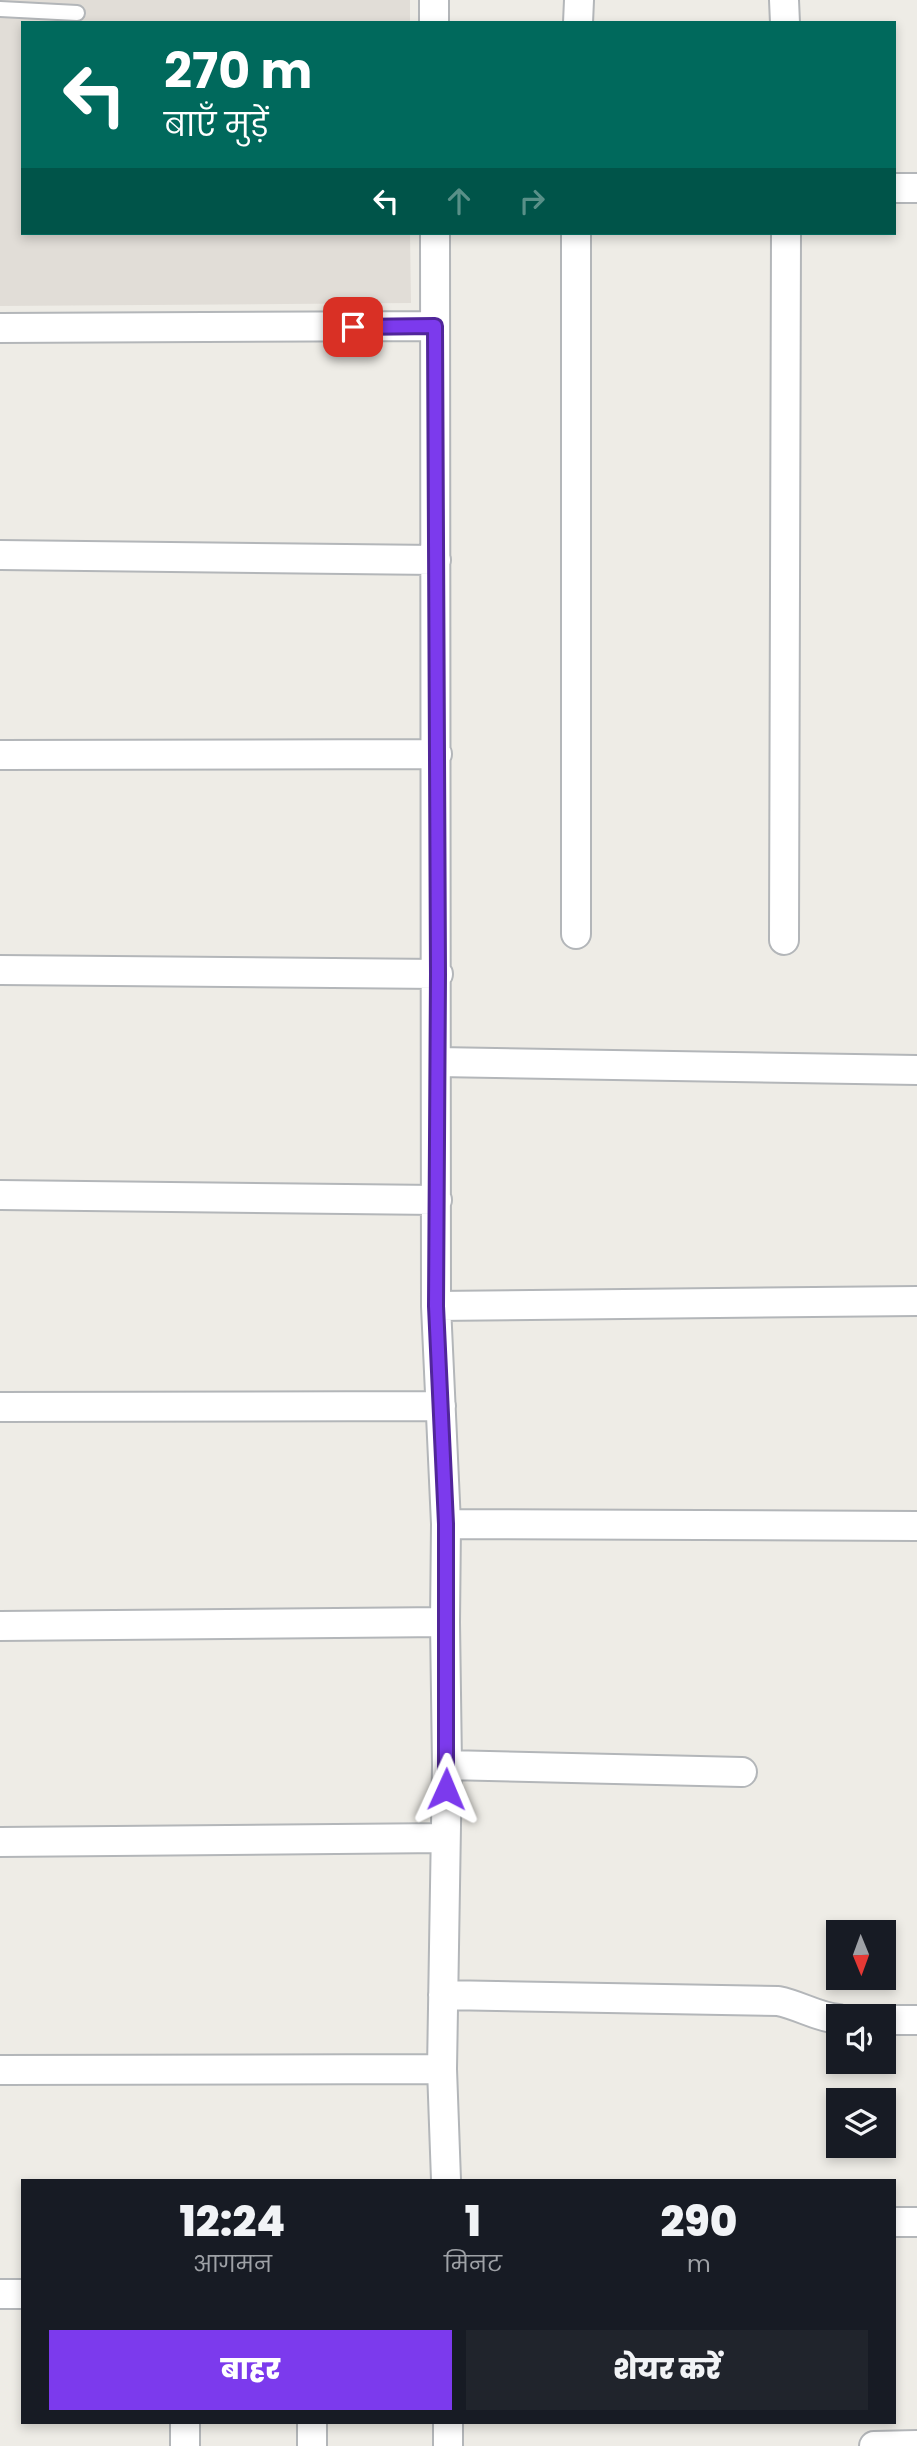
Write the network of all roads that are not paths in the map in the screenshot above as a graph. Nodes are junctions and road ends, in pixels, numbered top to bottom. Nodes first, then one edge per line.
1 (434, 0) edge
2 (579, 0) edge
3 (785, 0) edge
4 (0, 9) edge
5 (77, 13) dead end
6 (434, 21) edge
7 (578, 21) edge
8 (785, 21) edge
9 (896, 188) edge
10 (917, 188) edge
11 (435, 235) edge
12 (576, 235) edge
13 (786, 235) edge
14 (435, 326) junction
15 (0, 328) edge
16 (0, 555) edge
17 (436, 560) junction
18 (437, 754) junction
19 (0, 755) edge
20 (576, 934) dead end
21 (783, 940) dead end
22 (0, 970) edge
23 (438, 974) junction
24 (438, 1062) junction
25 (917, 1070) edge
26 (0, 1195) edge
27 (437, 1200) junction
28 (917, 1301) edge
29 (436, 1306) junction
30 (441, 1406) junction
31 (0, 1407) edge
32 (446, 1524) junction
33 (917, 1526) edge
34 (444, 1622) junction
35 (0, 1626) edge
36 (446, 1765) junction
37 (741, 1772) dead end
38 (445, 1838) junction
39 (0, 1842) edge
40 (443, 1995) junction
41 (826, 2017) edge
42 (896, 2020) edge
43 (917, 2020) edge
44 (442, 2069) junction
45 (0, 2070) edge
46 (446, 2179) edge
47 (896, 2222) edge
48 (917, 2222) edge
49 (0, 2294) edge
50 (21, 2294) edge
51 (185, 2424) edge
52 (313, 2424) edge
53 (448, 2424) edge
54 (917, 2445) edge
55 (185, 2446) edge
56 (312, 2446) edge
57 (448, 2446) edge
58 (874, 2446) edge

1 - 6 street
2 - 7 street
3 - 8 street
4 - 5 lane
9 - 10 street
11 - 14 street
12 - 20 street
13 - 21 street
14 - 15 street
14 - 17 street
16 - 17 street
17 - 18 street
18 - 19 street
18 - 23 street
22 - 23 street
23 - 24 street
24 - 25 street
24 - 27 street
26 - 27 street
27 - 29 street
28 - 29 street
29 - 30 street
30 - 31 street
30 - 32 street
32 - 33 street
32 - 34 street
34 - 35 street
34 - 36 street
36 - 37 street
36 - 38 street
38 - 39 street
38 - 40 street
40 - 41 street
40 - 44 street
42 - 43 street
44 - 45 street
44 - 46 street
47 - 48 street
49 - 50 street
51 - 55 street
52 - 56 street
53 - 57 street
54 - 58 street

